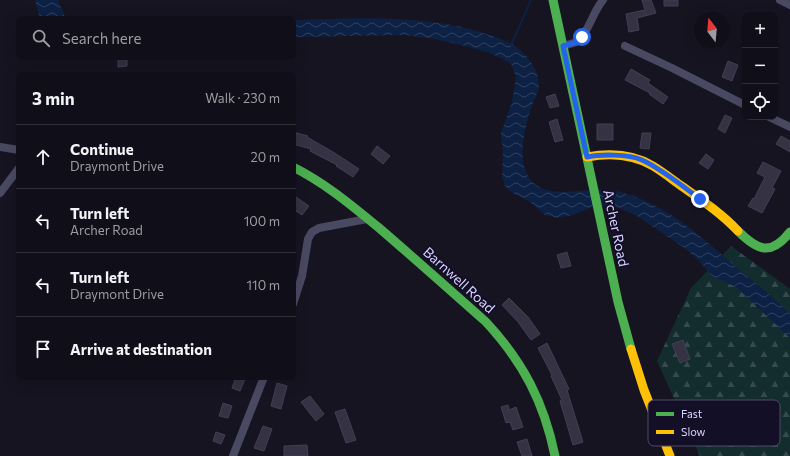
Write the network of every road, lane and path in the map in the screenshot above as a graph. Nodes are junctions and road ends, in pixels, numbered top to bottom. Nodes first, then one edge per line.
1 (553, 0) edge
2 (603, 0) edge
3 (780, 0) edge
4 (790, 5) edge
5 (563, 46) junction
6 (625, 46) dead end
7 (742, 103) edge
8 (775, 120) edge
9 (790, 127) edge
10 (0, 147) edge
11 (16, 150) edge
12 (587, 157) junction
13 (296, 168) edge
14 (16, 172) edge
15 (0, 193) edge
16 (367, 219) junction
17 (790, 232) edge
18 (296, 295) edge
19 (263, 380) edge
20 (648, 400) edge
21 (666, 446) edge
22 (233, 456) edge
23 (555, 456) edge
24 (670, 456) edge

1 - 5 street, Archer Road
2 - 5 street
3 - 4 street
5 - 12 street, Archer Road
6 - 7 street
8 - 9 street
10 - 11 street
12 - 17 street
12 - 20 street, Archer Road
13 - 16 street, Barnwell Road
14 - 15 street
16 - 18 street
16 - 23 street, Barnwell Road
19 - 22 street
21 - 24 street, Archer Road

